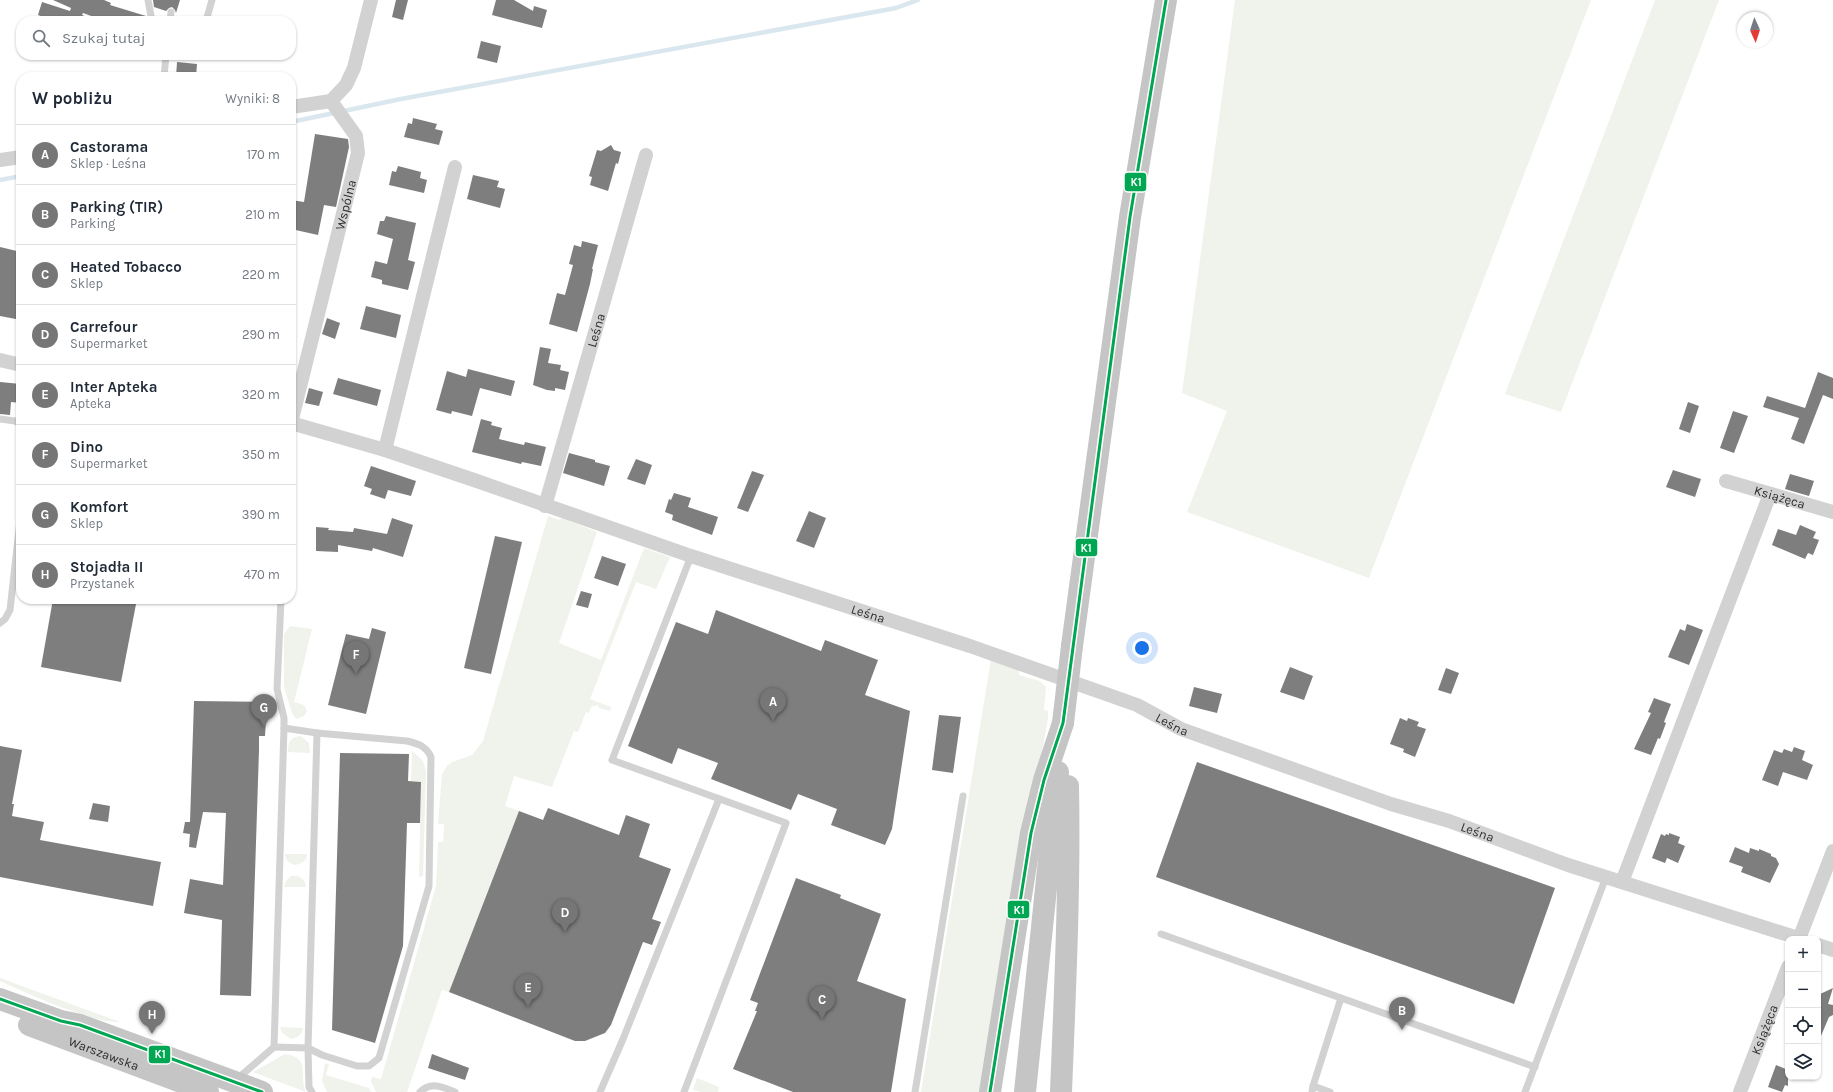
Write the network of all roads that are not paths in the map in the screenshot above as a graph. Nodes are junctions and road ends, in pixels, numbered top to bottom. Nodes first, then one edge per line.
1 (148, 0) edge
2 (212, 0) edge
3 (371, 0) edge
4 (1166, 0) edge
5 (171, 12) dead end
6 (151, 16) edge
7 (171, 16) edge
8 (207, 16) edge
9 (166, 60) edge
10 (164, 72) edge
11 (296, 107) edge
12 (335, 107) junction
13 (646, 155) dead end
14 (16, 158) edge
15 (0, 160) edge
16 (455, 167) dead end
17 (0, 360) edge
18 (16, 365) edge
19 (296, 403) edge
20 (0, 419) edge
21 (16, 422) edge
22 (296, 424) edge
23 (384, 450) junction
24 (1726, 481) dead end
25 (1770, 494) junction
26 (545, 506) junction
27 (1833, 512) edge
28 (691, 556) junction
29 (16, 557) edge
30 (281, 604) edge
31 (0, 623) edge
32 (1063, 723) junction
33 (284, 728) junction
34 (317, 733) junction
35 (963, 796) dead end
36 (719, 799) junction
37 (1833, 851) edge
38 (1606, 877) junction
39 (1622, 882) junction
40 (1161, 934) dead end
41 (1791, 936) edge
42 (1801, 936) edge
43 (1821, 946) edge
44 (1833, 950) edge
45 (1786, 972) edge
46 (1341, 998) junction
47 (0, 999) edge
48 (0, 1014) edge
49 (274, 1047) junction
50 (308, 1048) junction
51 (1535, 1067) junction
52 (233, 1081) junction
53 (1312, 1089) edge
54 (208, 1092) edge
55 (262, 1092) edge
56 (312, 1092) edge
57 (420, 1092) edge
58 (455, 1092) edge
59 (600, 1092) edge
60 (684, 1092) edge
61 (915, 1092) edge
62 (990, 1092) edge
63 (1025, 1092) edge
64 (1061, 1092) edge
65 (1330, 1092) edge
66 (1525, 1092) edge
67 (1740, 1092) edge

1 - 6 lane
2 - 8 lane
3 - 12 street
4 - 32 main road, bridge
5 - 7 lane
9 - 10 lane
11 - 12 street
12 - 19 street, Wspólna
13 - 26 street, Leśna
14 - 15 street
16 - 23 street
17 - 18 street
20 - 21 lane
22 - 23 street, Leśna
23 - 26 street, Leśna
24 - 25 street, Książęca
25 - 27 street, Książęca
25 - 39 street
26 - 28 street, Leśna
28 - 36 lane
28 - 38 street, Leśna
29 - 31 lane
30 - 33 lane
32 - 62 main road
32 - 63 main road
32 - 64 main road
33 - 34 lane
33 - 49 lane
34 - 50 lane
34 - 50 lane
35 - 61 lane
36 - 59 lane
36 - 60 lane
37 - 42 street
38 - 39 street, Leśna
38 - 51 lane
39 - 41 street, Leśna
40 - 46 lane
43 - 44 street
45 - 67 street, Książęca
46 - 51 lane
46 - 53 lane
47 - 52 main road, Warszawska
48 - 54 main road, Warszawska
49 - 50 lane
49 - 52 lane
50 - 56 lane
51 - 66 lane
52 - 55 main road, Warszawska
53 - 65 lane
57 - 58 lane

